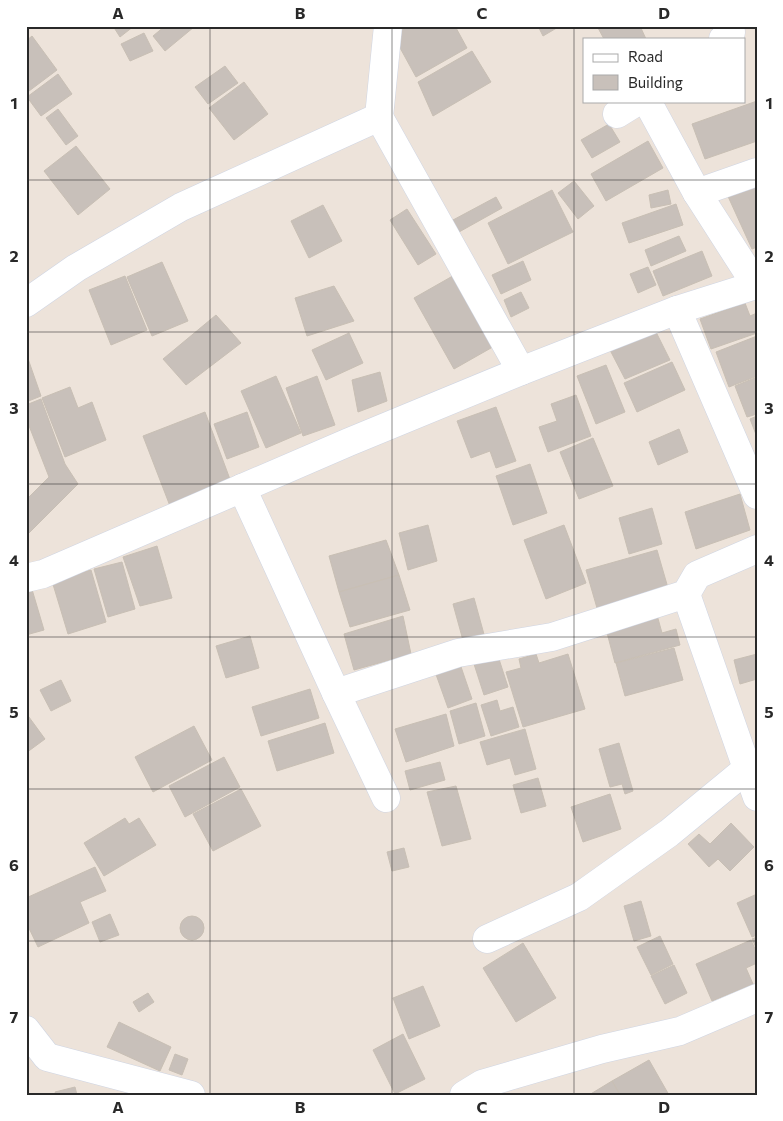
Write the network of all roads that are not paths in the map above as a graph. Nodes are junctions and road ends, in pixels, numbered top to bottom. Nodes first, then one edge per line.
1 (388, 26) edge
2 (648, 102) edge
3 (379, 117) junction
4 (757, 172) edge
5 (697, 193) junction
6 (26, 303) edge
7 (677, 310) junction
8 (522, 371) junction
9 (242, 488) junction
10 (757, 495) edge
11 (757, 549) edge
12 (26, 578) edge
13 (686, 594) junction
14 (336, 693) junction
15 (748, 768) junction
16 (757, 797) edge
17 (386, 798) dead end
18 (487, 939) dead end
19 (757, 998) edge
20 (26, 1030) edge
21 (191, 1095) edge
22 (464, 1095) edge

1 - 3 street
2 - 5 street
3 - 6 street
3 - 8 street
4 - 5 street
5 - 7 street
7 - 8 street
7 - 10 street
8 - 9 street
9 - 12 street
9 - 14 street
11 - 13 street
13 - 14 street
13 - 15 street
14 - 17 street
15 - 16 street
15 - 18 street
19 - 22 street
20 - 21 street

